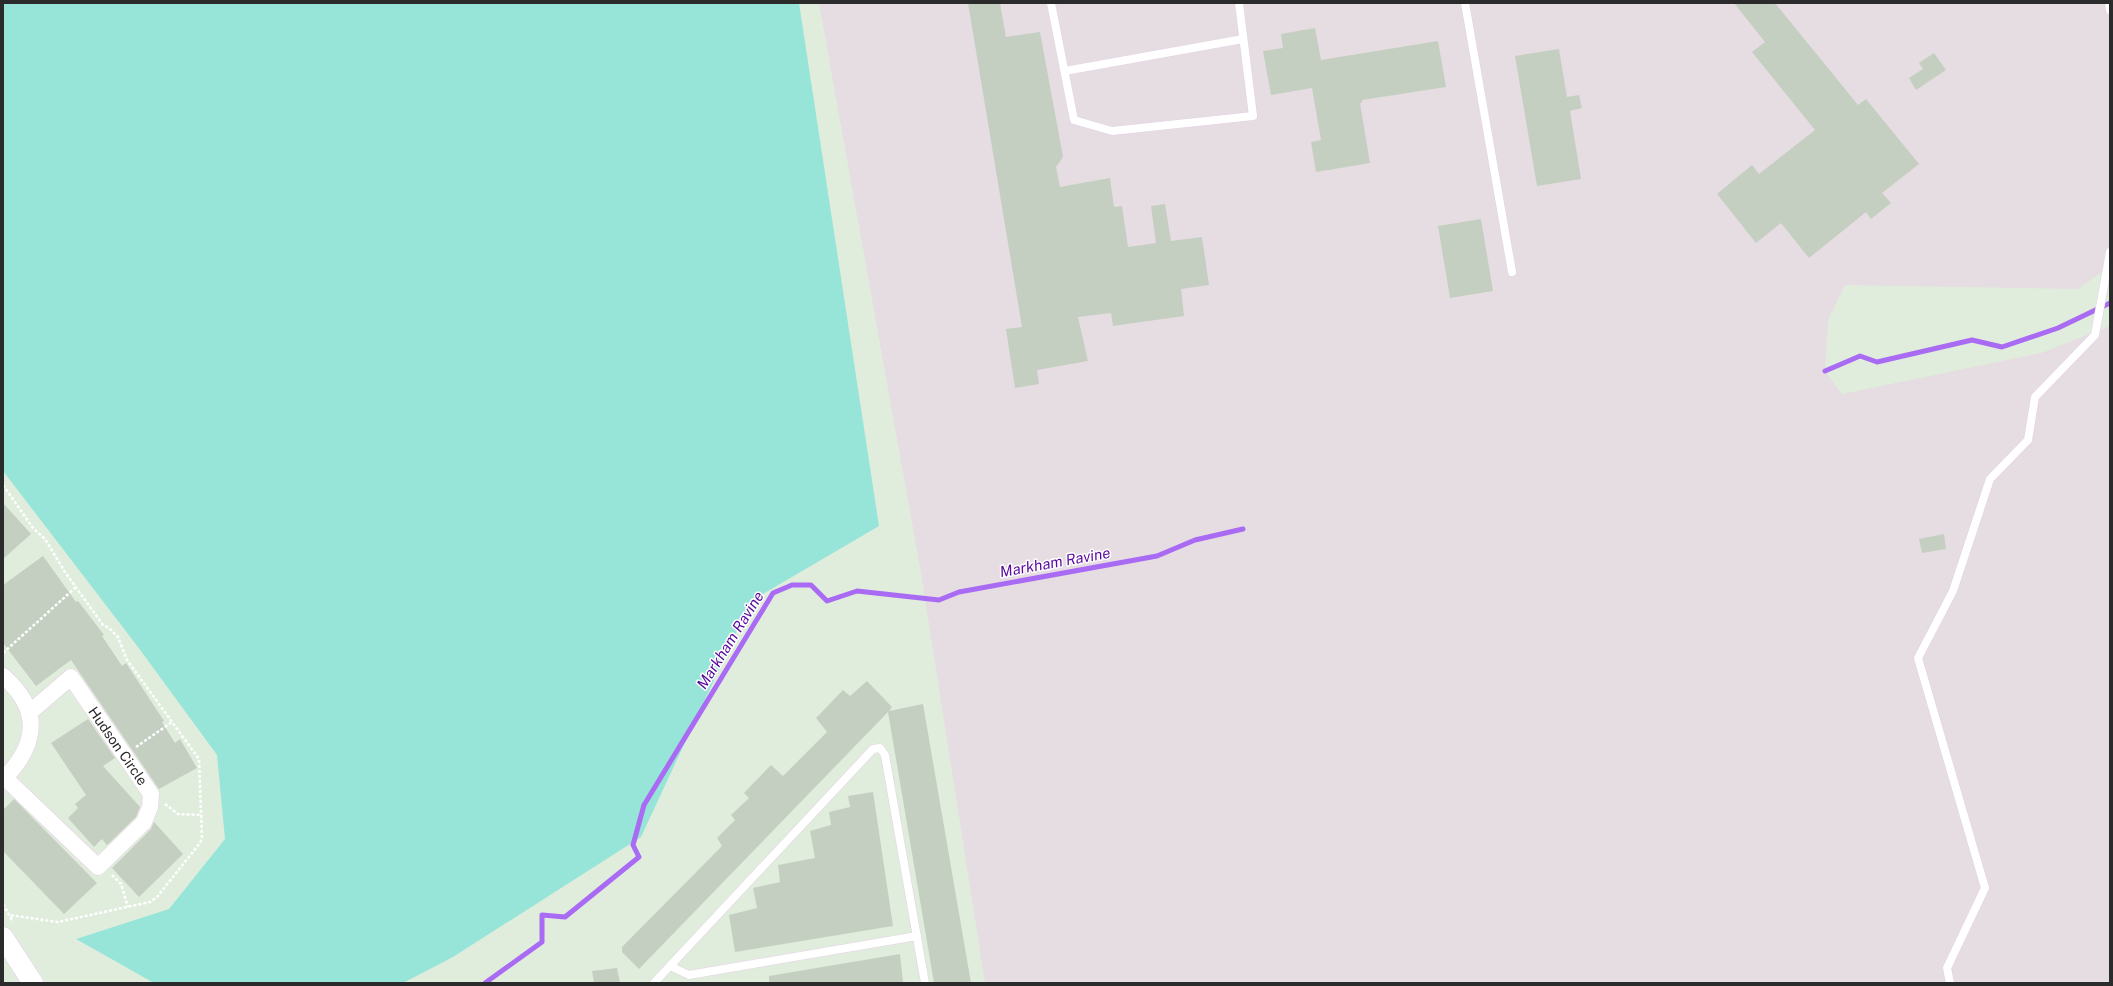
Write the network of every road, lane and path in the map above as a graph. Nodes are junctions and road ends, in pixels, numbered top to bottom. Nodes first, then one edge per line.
1 (1051, 3) edge
2 (1239, 3) edge
3 (1465, 3) edge
4 (2108, 3) edge
5 (2110, 10) edge
6 (1243, 39) junction
7 (1065, 71) junction
8 (2110, 252) edge
9 (1512, 272) dead end
10 (76, 587) dead end
11 (3, 653) edge
12 (3, 676) edge
13 (29, 713) junction
14 (172, 722) dead end
15 (124, 755) junction
16 (4, 779) edge
17 (151, 802) junction
18 (201, 815) dead end
19 (101, 865) junction
20 (128, 907) dead end
21 (916, 936) junction
22 (3, 937) edge
23 (670, 966) junction
24 (33, 983) edge
25 (654, 983) edge
26 (925, 983) edge
27 (1950, 983) edge

1 - 7 lane
2 - 6 lane
3 - 9 lane
4 - 5 lane
6 - 7 lane
6 - 7 lane
8 - 27 lane
10 - 11 path
12 - 13 street
13 - 15 street, Hudson Circle
13 - 16 street
14 - 15 path
15 - 17 street, Hudson Circle
16 - 19 street
17 - 18 path
17 - 19 street, Hudson Circle
19 - 20 path
21 - 23 lane
21 - 23 lane
21 - 26 lane
22 - 24 street
23 - 25 lane

